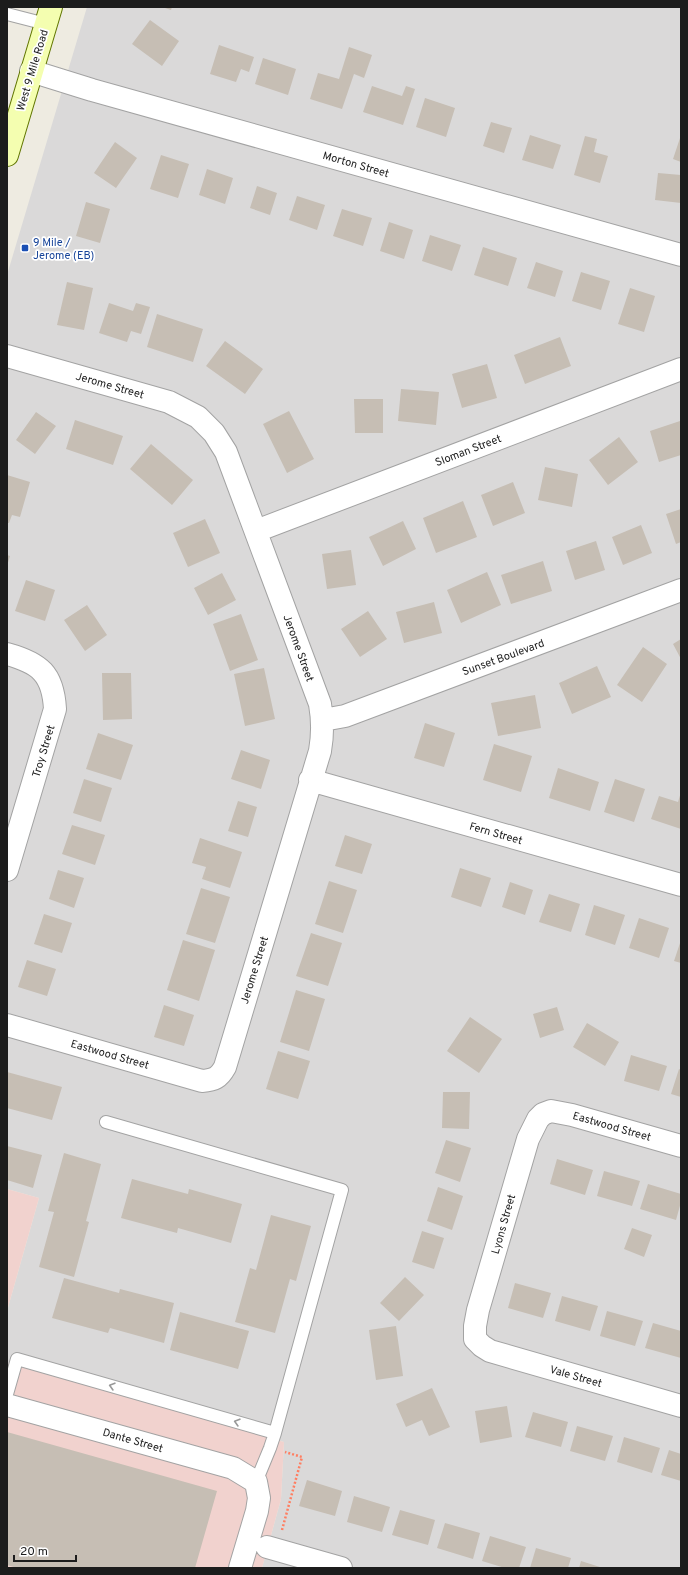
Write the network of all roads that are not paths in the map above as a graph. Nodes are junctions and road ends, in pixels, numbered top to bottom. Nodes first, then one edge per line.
1 (7, 14) edge
2 (49, 16) edge
3 (31, 71) junction
4 (7, 156) edge
5 (681, 255) edge
6 (7, 356) edge
7 (681, 369) edge
8 (256, 531) junction
9 (681, 590) edge
10 (7, 654) edge
11 (323, 720) junction
12 (310, 780) junction
13 (7, 870) edge
14 (681, 885) edge
15 (7, 1025) edge
16 (214, 1080) joint
17 (543, 1114) joint
18 (106, 1122) dead end
19 (681, 1146) edge
20 (475, 1339) joint
21 (7, 1394) edge
22 (7, 1405) edge
23 (681, 1406) edge
24 (275, 1433) junction
25 (256, 1482) junction
26 (267, 1547) dead end
27 (240, 1568) edge
28 (341, 1568) edge

1 - 2 lane
2 - 3 main road, West 9 Mile Road
3 - 4 main road, West 9 Mile Road
3 - 5 street, Morton Street
6 - 8 street, Jerome Street
7 - 8 street, Sloman Street
8 - 11 street, Jerome Street
9 - 11 street, Sunset Boulevard
10 - 13 street, Troy Street
11 - 12 street, Jerome Street
12 - 14 street, Fern Street
12 - 16 street, Jerome Street
15 - 16 street, Eastwood Street
17 - 19 street, Eastwood Street
17 - 20 street, Lyons Street
18 - 24 lane
20 - 23 street, Vale Street
24 -> 21 lane
22 - 25 street, Dante Street
24 - 25 lane
25 - 27 street
26 - 28 street

